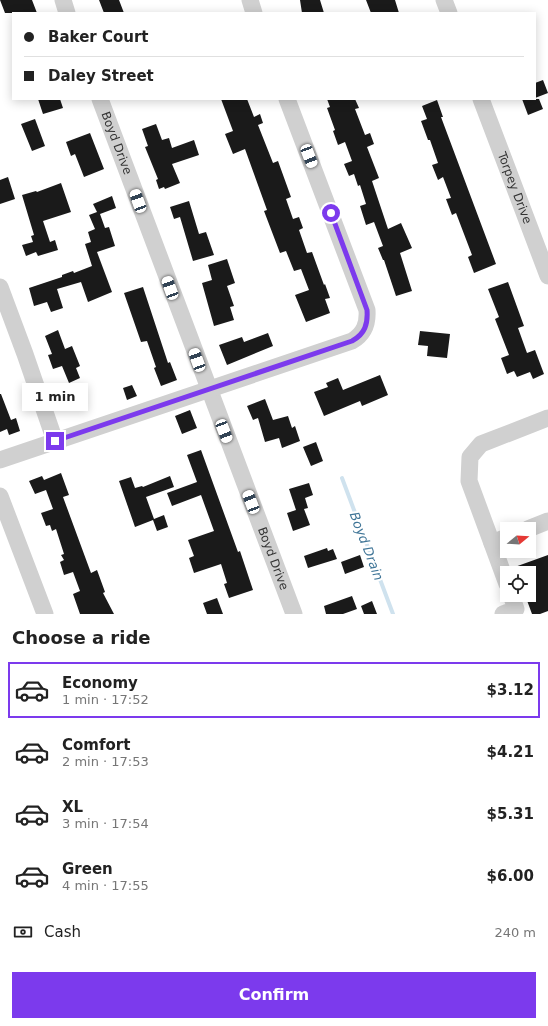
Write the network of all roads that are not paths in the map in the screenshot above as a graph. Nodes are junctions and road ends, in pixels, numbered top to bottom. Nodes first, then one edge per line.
1 (62, 0) edge
2 (250, 0) edge
3 (444, 0) edge
4 (67, 12) edge
5 (254, 12) edge
6 (449, 12) edge
7 (100, 100) edge
8 (287, 100) edge
9 (481, 100) edge
10 (548, 276) edge
11 (0, 286) edge
12 (208, 389) junction
13 (548, 418) edge
14 (55, 441) junction
15 (0, 460) edge
16 (0, 496) edge
17 (548, 521) edge
18 (536, 526) edge
19 (499, 540) edge
20 (504, 566) edge
21 (45, 614) edge
22 (294, 614) edge

1 - 4 street
2 - 5 street
3 - 6 street
7 - 12 street, Boyd Drive
8 - 12 street
9 - 10 street, Torpey Drive
11 - 14 street
12 - 14 street
12 - 22 street, Boyd Drive
13 - 19 street
14 - 15 street
16 - 21 street
17 - 18 street
19 - 20 street

